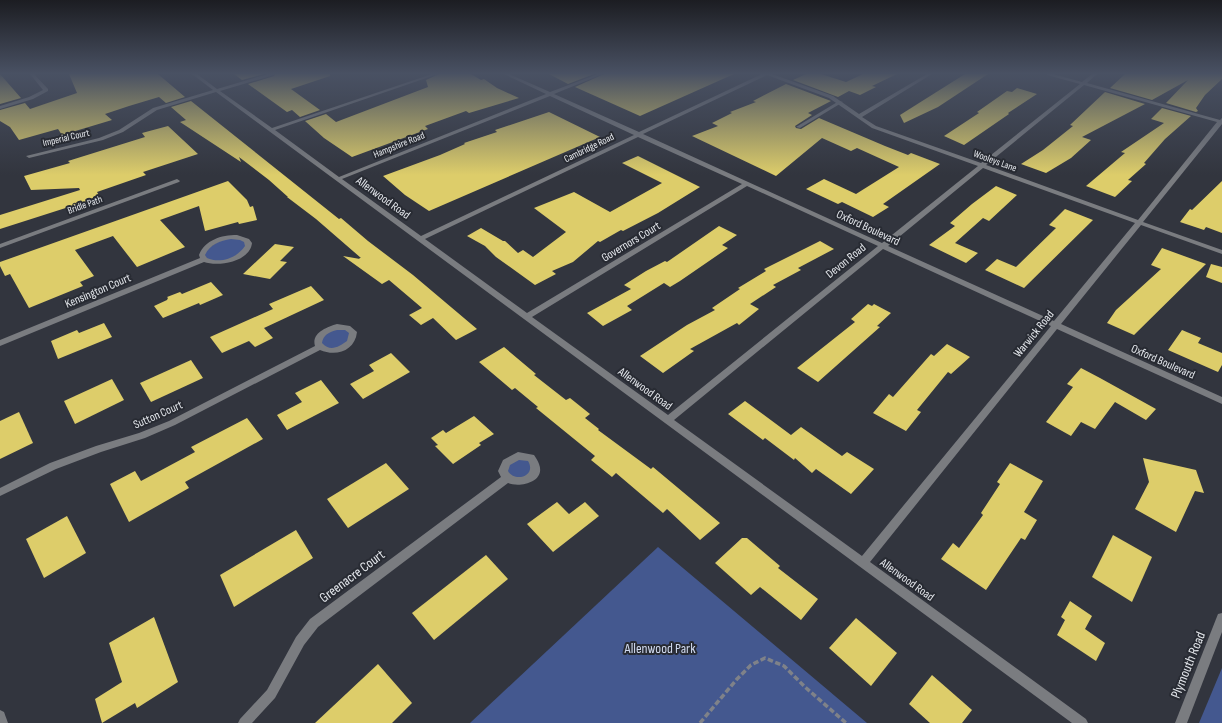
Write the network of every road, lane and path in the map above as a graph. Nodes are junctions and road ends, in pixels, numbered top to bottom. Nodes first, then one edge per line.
1 (158, 108) edge
2 (240, 108) edge
3 (337, 108) edge
4 (516, 108) edge
5 (579, 108) edge
6 (696, 108) edge
7 (831, 108) edge
8 (848, 108) edge
9 (874, 108) edge
10 (1053, 108) edge
11 (1173, 108) edge
12 (858, 117) junction
13 (1222, 121) edge
14 (798, 127) dead end
15 (271, 130) junction
16 (638, 135) junction
17 (29, 156) dead end
18 (982, 166) junction
19 (338, 179) junction
20 (177, 181) dead end
21 (746, 184) junction
22 (1139, 223) junction
23 (420, 239) junction
24 (0, 246) edge
25 (882, 247) junction
26 (1222, 252) edge
27 (204, 258) junction
28 (527, 318) junction
29 (1056, 326) junction
30 (0, 343) edge
31 (320, 347) dead end
32 (1222, 401) edge
33 (668, 420) junction
34 (507, 478) dead end
35 (0, 492) edge
36 (864, 563) junction
37 (1222, 618) edge
38 (0, 716) edge
39 (2, 723) edge
40 (244, 723) edge
41 (700, 723) edge
42 (846, 723) edge
43 (1082, 723) edge
44 (1181, 723) edge

1 - 17 street, Imperial Court
2 - 15 street, Allenwood Road
3 - 15 street
4 - 19 street, Hampshire Road
5 - 16 street, Oxford Boulevard
6 - 16 street, Cambridge Road
7 - 14 lane
8 - 12 street, Wooleys Lane
9 - 12 street
10 - 18 street, Devon Road
11 - 13 street
12 - 18 street, Wooleys Lane
13 - 22 street, Warwick Road
15 - 19 street, Allenwood Road
16 - 21 street, Oxford Boulevard
16 - 23 street, Cambridge Road
18 - 22 street, Wooleys Lane
18 - 25 street, Devon Road
19 - 23 street, Allenwood Road
20 - 24 street, Bridle Path
21 - 25 street, Oxford Boulevard
21 - 28 street, Governors Court
22 - 26 street, Wooleys Lane
22 - 29 street, Warwick Road
23 - 28 street, Allenwood Road
25 - 29 street, Oxford Boulevard
25 - 33 street, Devon Road
27 - 27 street
27 - 30 street, Kensington Court
28 - 33 street, Allenwood Road
29 - 32 street, Oxford Boulevard
29 - 36 street, Warwick Road
31 - 35 street, Sutton Court
33 - 36 street, Allenwood Road
34 - 40 street, Greenacre Court
36 - 43 street, Allenwood Road
37 - 44 street, Plymouth Road
38 - 39 street
41 - 42 path

